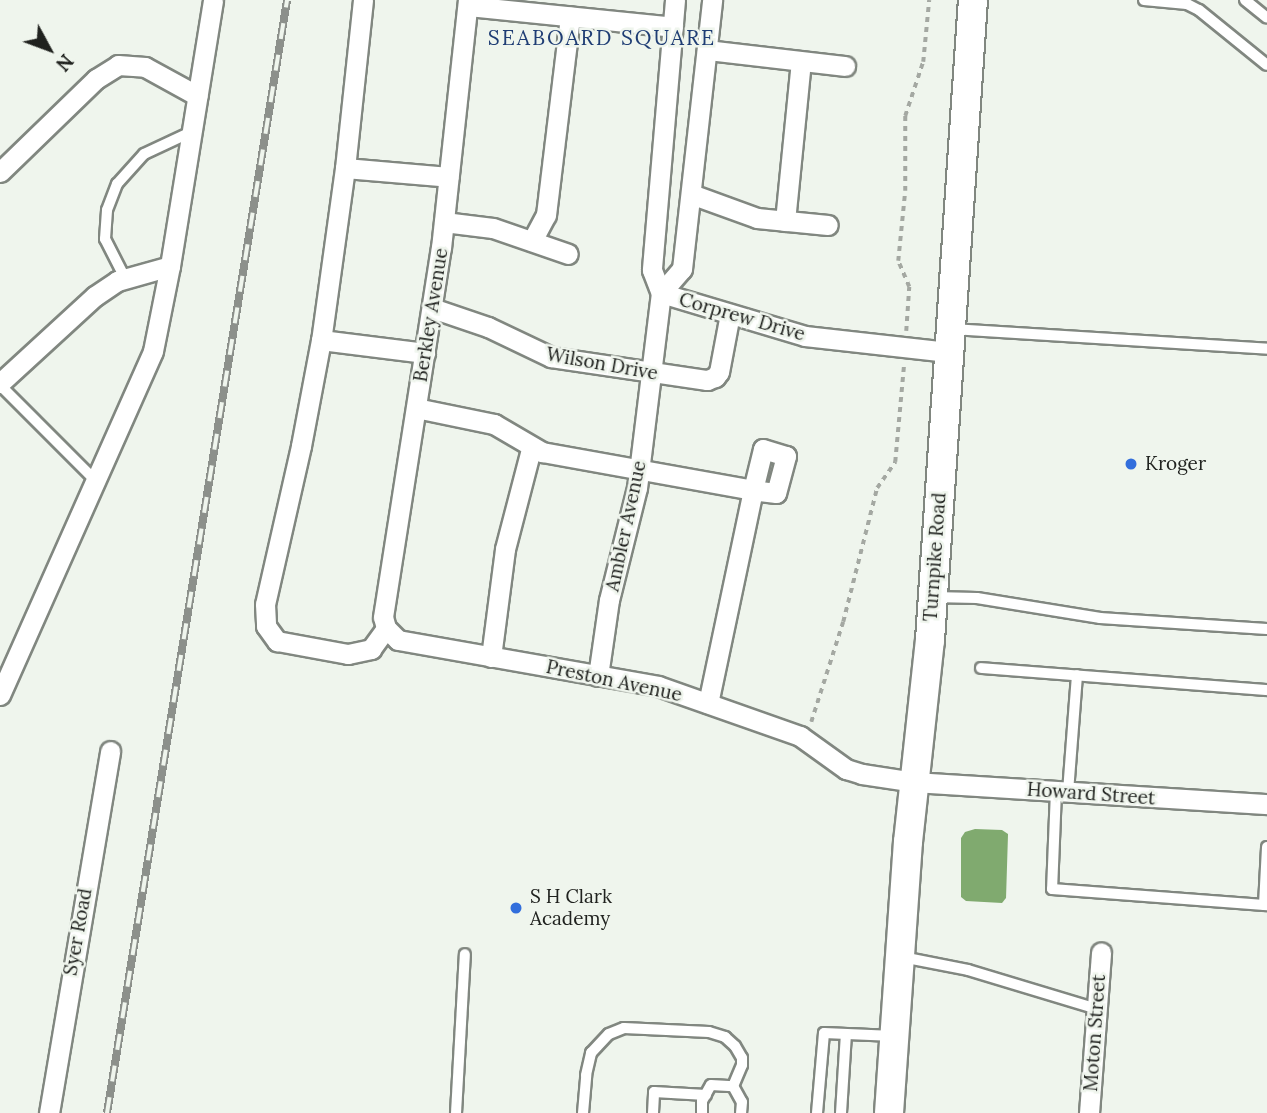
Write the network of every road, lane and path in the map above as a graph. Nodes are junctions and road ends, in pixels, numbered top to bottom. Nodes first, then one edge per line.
1 (212, 0) edge
2 (363, 0) edge
3 (675, 0) edge
4 (712, 0) edge
5 (929, 0) edge
6 (973, 0) edge
7 (1144, 0) edge
8 (1245, 0) edge
9 (468, 3) edge
10 (570, 16) junction
11 (1267, 18) edge
12 (673, 27) junction
13 (707, 50) junction
14 (801, 61) junction
15 (1267, 65) edge
16 (845, 66) dead end
17 (198, 96) junction
18 (192, 132) junction
19 (345, 168) junction
20 (0, 172) edge
21 (449, 177) junction
22 (691, 194) junction
23 (785, 221) junction
24 (444, 222) junction
25 (828, 225) dead end
26 (532, 242) junction
27 (568, 254) dead end
28 (170, 265) junction
29 (125, 278) junction
30 (661, 293) junction
31 (432, 309) junction
32 (730, 314) junction
33 (906, 330) dead end
34 (321, 340) junction
35 (949, 340) junction
36 (1267, 349) edge
37 (425, 353) junction
38 (904, 369) dead end
39 (651, 374) junction
40 (0, 384) edge
41 (416, 408) junction
42 (531, 449) junction
43 (640, 471) junction
44 (96, 481) junction
45 (932, 597) junction
46 (386, 628) junction
47 (1267, 629) edge
48 (491, 657) junction
49 (981, 668) dead end
50 (1077, 675) junction
51 (598, 676) junction
52 (1267, 690) edge
53 (0, 695) edge
54 (708, 703) junction
55 (810, 725) dead end
56 (110, 751) dead end
57 (915, 782) junction
58 (1062, 792) junction
59 (1267, 804) edge
60 (1267, 847) edge
61 (1265, 905) edge
62 (1101, 953) dead end
63 (465, 954) dead end
64 (900, 957) junction
65 (1097, 1009) junction
66 (846, 1034) junction
67 (894, 1036) junction
68 (733, 1086) junction
69 (706, 1095) junction
70 (48, 1113) edge
71 (456, 1113) edge
72 (583, 1113) edge
73 (653, 1113) edge
74 (702, 1113) edge
75 (741, 1113) edge
76 (817, 1113) edge
77 (841, 1113) edge
78 (889, 1113) edge
79 (1089, 1113) edge

1 - 17 street
2 - 19 street
3 - 12 street, Ambler Avenue
4 - 13 street
5 - 33 path
6 - 35 main road, Turnpike Road
7 - 15 lane
8 - 11 lane
9 - 10 street
9 - 21 street, Berkley Avenue
10 - 12 street
10 - 26 street
12 - 30 street, Ambler Avenue
13 - 14 street
13 - 22 street
14 - 16 street
14 - 23 street
17 - 18 street
17 - 20 street
18 - 28 street
18 - 29 lane
19 - 21 street
19 - 34 street
21 - 24 street, Berkley Avenue
22 - 23 street
22 - 30 street
23 - 25 street
24 - 26 street
24 - 31 street, Berkley Avenue
26 - 27 street
28 - 29 street
28 - 44 street
29 - 40 street
30 - 32 street, Corprew Drive
30 - 39 street, Ambler Avenue
31 - 37 street, Berkley Avenue
31 - 39 street, Wilson Drive
32 - 35 street, Corprew Drive
32 - 39 street, Wilson Drive
34 - 37 street
34 - 46 street
35 - 36 lane
35 - 45 main road, Turnpike Road
37 - 41 street, Berkley Avenue
38 - 55 path
39 - 43 street, Ambler Avenue
40 - 44 lane
41 - 42 street
41 - 46 street, Berkley Avenue
42 - 43 street
42 - 48 street
43 - 51 street, Ambler Avenue
43 - 54 street
44 - 53 street
45 - 47 lane
45 - 57 main road, Turnpike Road
46 - 48 street, Preston Avenue
48 - 51 street, Preston Avenue
49 - 50 lane
50 - 52 lane
50 - 58 lane
51 - 54 street, Preston Avenue
54 - 57 street, Preston Avenue
56 - 70 street, Syer Road
57 - 58 street, Howard Street
57 - 64 main road, Turnpike Road
58 - 59 street, Howard Street
58 - 61 lane
60 - 61 lane
62 - 65 street, Moton Street
63 - 71 lane
64 - 65 lane
64 - 67 main road, Turnpike Road
65 - 79 street, Moton Street
66 - 67 lane
66 - 76 lane
66 - 77 lane
67 - 78 main road, Turnpike Road
68 - 69 lane
68 - 72 lane
68 - 75 lane
69 - 73 lane
69 - 74 lane

